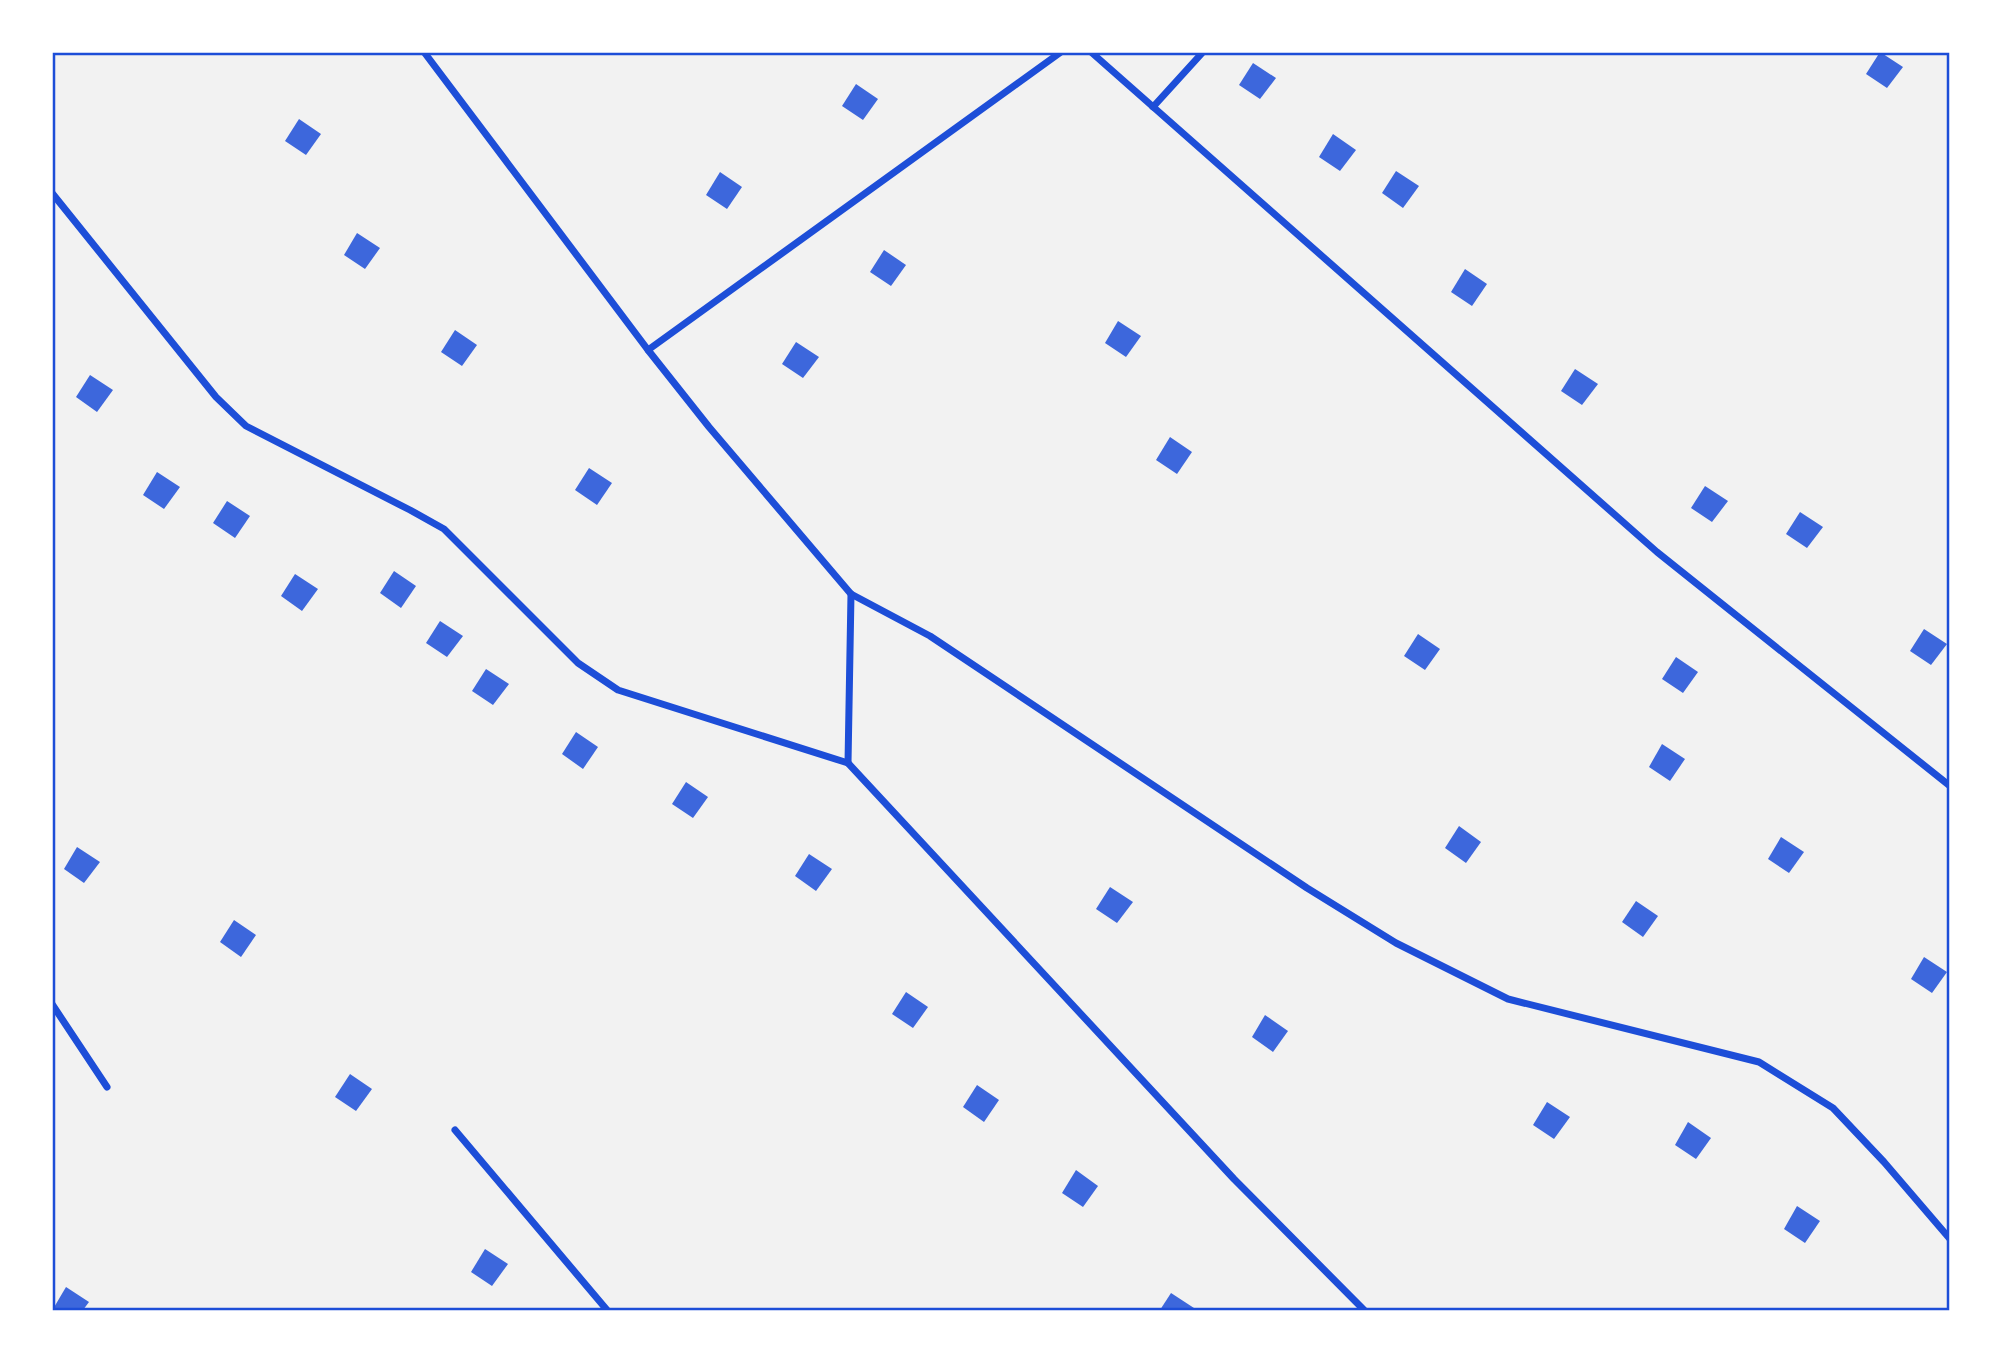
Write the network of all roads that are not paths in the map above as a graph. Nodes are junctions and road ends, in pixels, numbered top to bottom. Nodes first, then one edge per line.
1 (424, 52) edge
2 (1061, 52) edge
3 (1091, 52) edge
4 (1203, 52) edge
5 (1153, 107) junction
6 (52, 192) edge
7 (648, 350) junction
8 (851, 594) junction
9 (848, 764) junction
10 (1950, 786) edge
11 (52, 1004) edge
12 (107, 1087) dead end
13 (455, 1130) dead end
14 (1950, 1239) edge
15 (607, 1311) edge
16 (1364, 1311) edge

1 - 7 street
2 - 7 street
3 - 5 street
4 - 5 street
5 - 10 street
6 - 9 street
7 - 8 street
8 - 9 street
8 - 14 street
9 - 16 street
11 - 12 street
13 - 15 street

